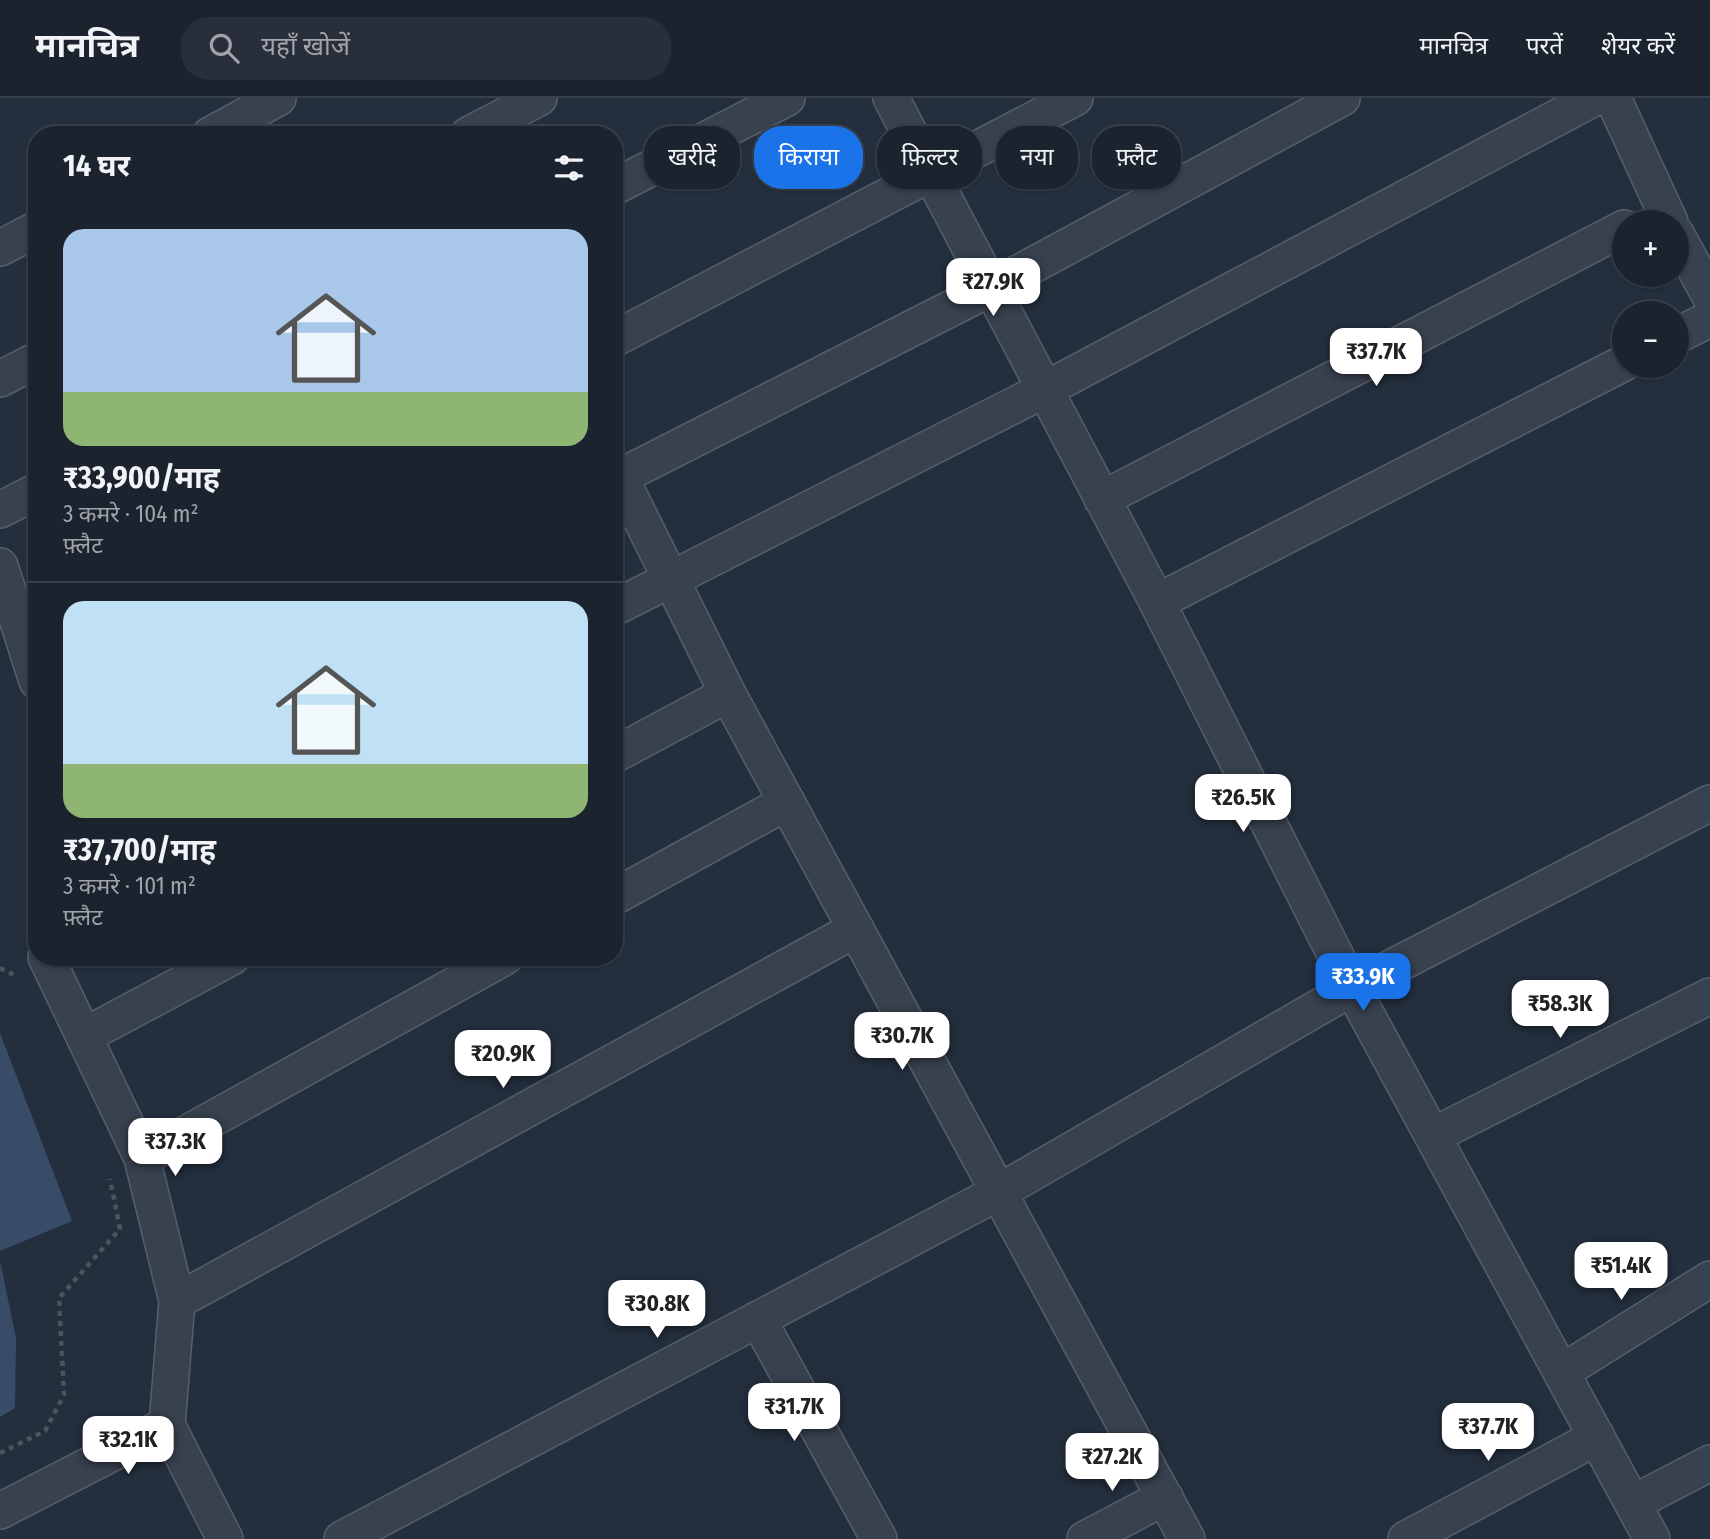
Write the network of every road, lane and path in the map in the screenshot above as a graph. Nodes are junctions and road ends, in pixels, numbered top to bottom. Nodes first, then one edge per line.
1 (278, 98) edge
2 (539, 98) edge
3 (787, 98) edge
4 (891, 98) edge
5 (1075, 98) edge
6 (1342, 98) edge
7 (1594, 98) edge
8 (1614, 98) edge
9 (227, 126) edge
10 (485, 126) edge
11 (906, 126) edge
12 (982, 148) edge
13 (623, 182) edge
14 (905, 189) edge
15 (939, 189) edge
16 (1656, 210) edge
17 (28, 234) edge
18 (1612, 234) edge
19 (0, 248) edge
20 (1689, 264) edge
21 (991, 288) junction
22 (1710, 296) edge
23 (1710, 318) edge
24 (1689, 329) edge
25 (623, 334) edge
26 (28, 365) edge
27 (1612, 369) edge
28 (0, 379) edge
29 (1046, 389) junction
30 (623, 476) edge
31 (623, 490) edge
32 (28, 496) edge
33 (1102, 499) junction
34 (0, 510) edge
35 (0, 566) edge
36 (670, 577) junction
37 (1157, 602) junction
38 (623, 603) edge
39 (28, 633) edge
40 (728, 694) junction
41 (623, 750) edge
42 (787, 802) junction
43 (1710, 803) edge
44 (623, 892) edge
45 (856, 929) junction
46 (215, 966) edge
47 (489, 966) edge
48 (0, 968) edge
49 (36, 969) edge
50 (1352, 988) junction
51 (1710, 996) edge
52 (84, 1036) junction
53 (1434, 1135) junction
54 (142, 1158) junction
55 (108, 1169) dead end
56 (999, 1192) junction
57 (1710, 1279) edge
58 (177, 1301) junction
59 (758, 1319) junction
60 (1562, 1372) junction
61 (167, 1425) junction
62 (1597, 1437) junction
63 (0, 1453) edge
64 (1710, 1463) edge
65 (1165, 1497) junction
66 (1633, 1503) junction
67 (0, 1511) edge
68 (225, 1539) edge
69 (342, 1539) edge
70 (879, 1539) edge
71 (1085, 1539) edge
72 (1187, 1539) edge
73 (1406, 1539) edge
74 (1652, 1539) edge

1 - 9 street
2 - 10 street
3 - 13 street
4 - 11 street
5 - 12 street
6 - 21 street
7 - 29 street
8 - 16 street
14 - 25 street
15 - 21 street
17 - 19 street
18 - 33 street
20 - 22 street
21 - 29 street
21 - 30 street
23 - 24 street
26 - 28 street
27 - 37 street
29 - 33 street
29 - 36 street
31 - 36 street
32 - 34 street
33 - 37 street
35 - 39 street
36 - 38 street
36 - 40 street
37 - 50 street
40 - 41 street
40 - 42 street
42 - 44 street
42 - 45 street
43 - 50 street
45 - 56 street
45 - 58 street
46 - 52 street
47 - 54 street
48 - 49 path
49 - 52 street
50 - 53 street
50 - 56 street
51 - 53 street
52 - 54 street
53 - 60 street
54 - 58 street
55 - 63 path
56 - 59 street
56 - 65 street
57 - 60 street
58 - 61 street
59 - 69 street
59 - 70 street
60 - 62 street
61 - 67 street
61 - 68 street
62 - 66 street
62 - 73 street
64 - 66 street
65 - 71 street
65 - 72 street
66 - 74 street

